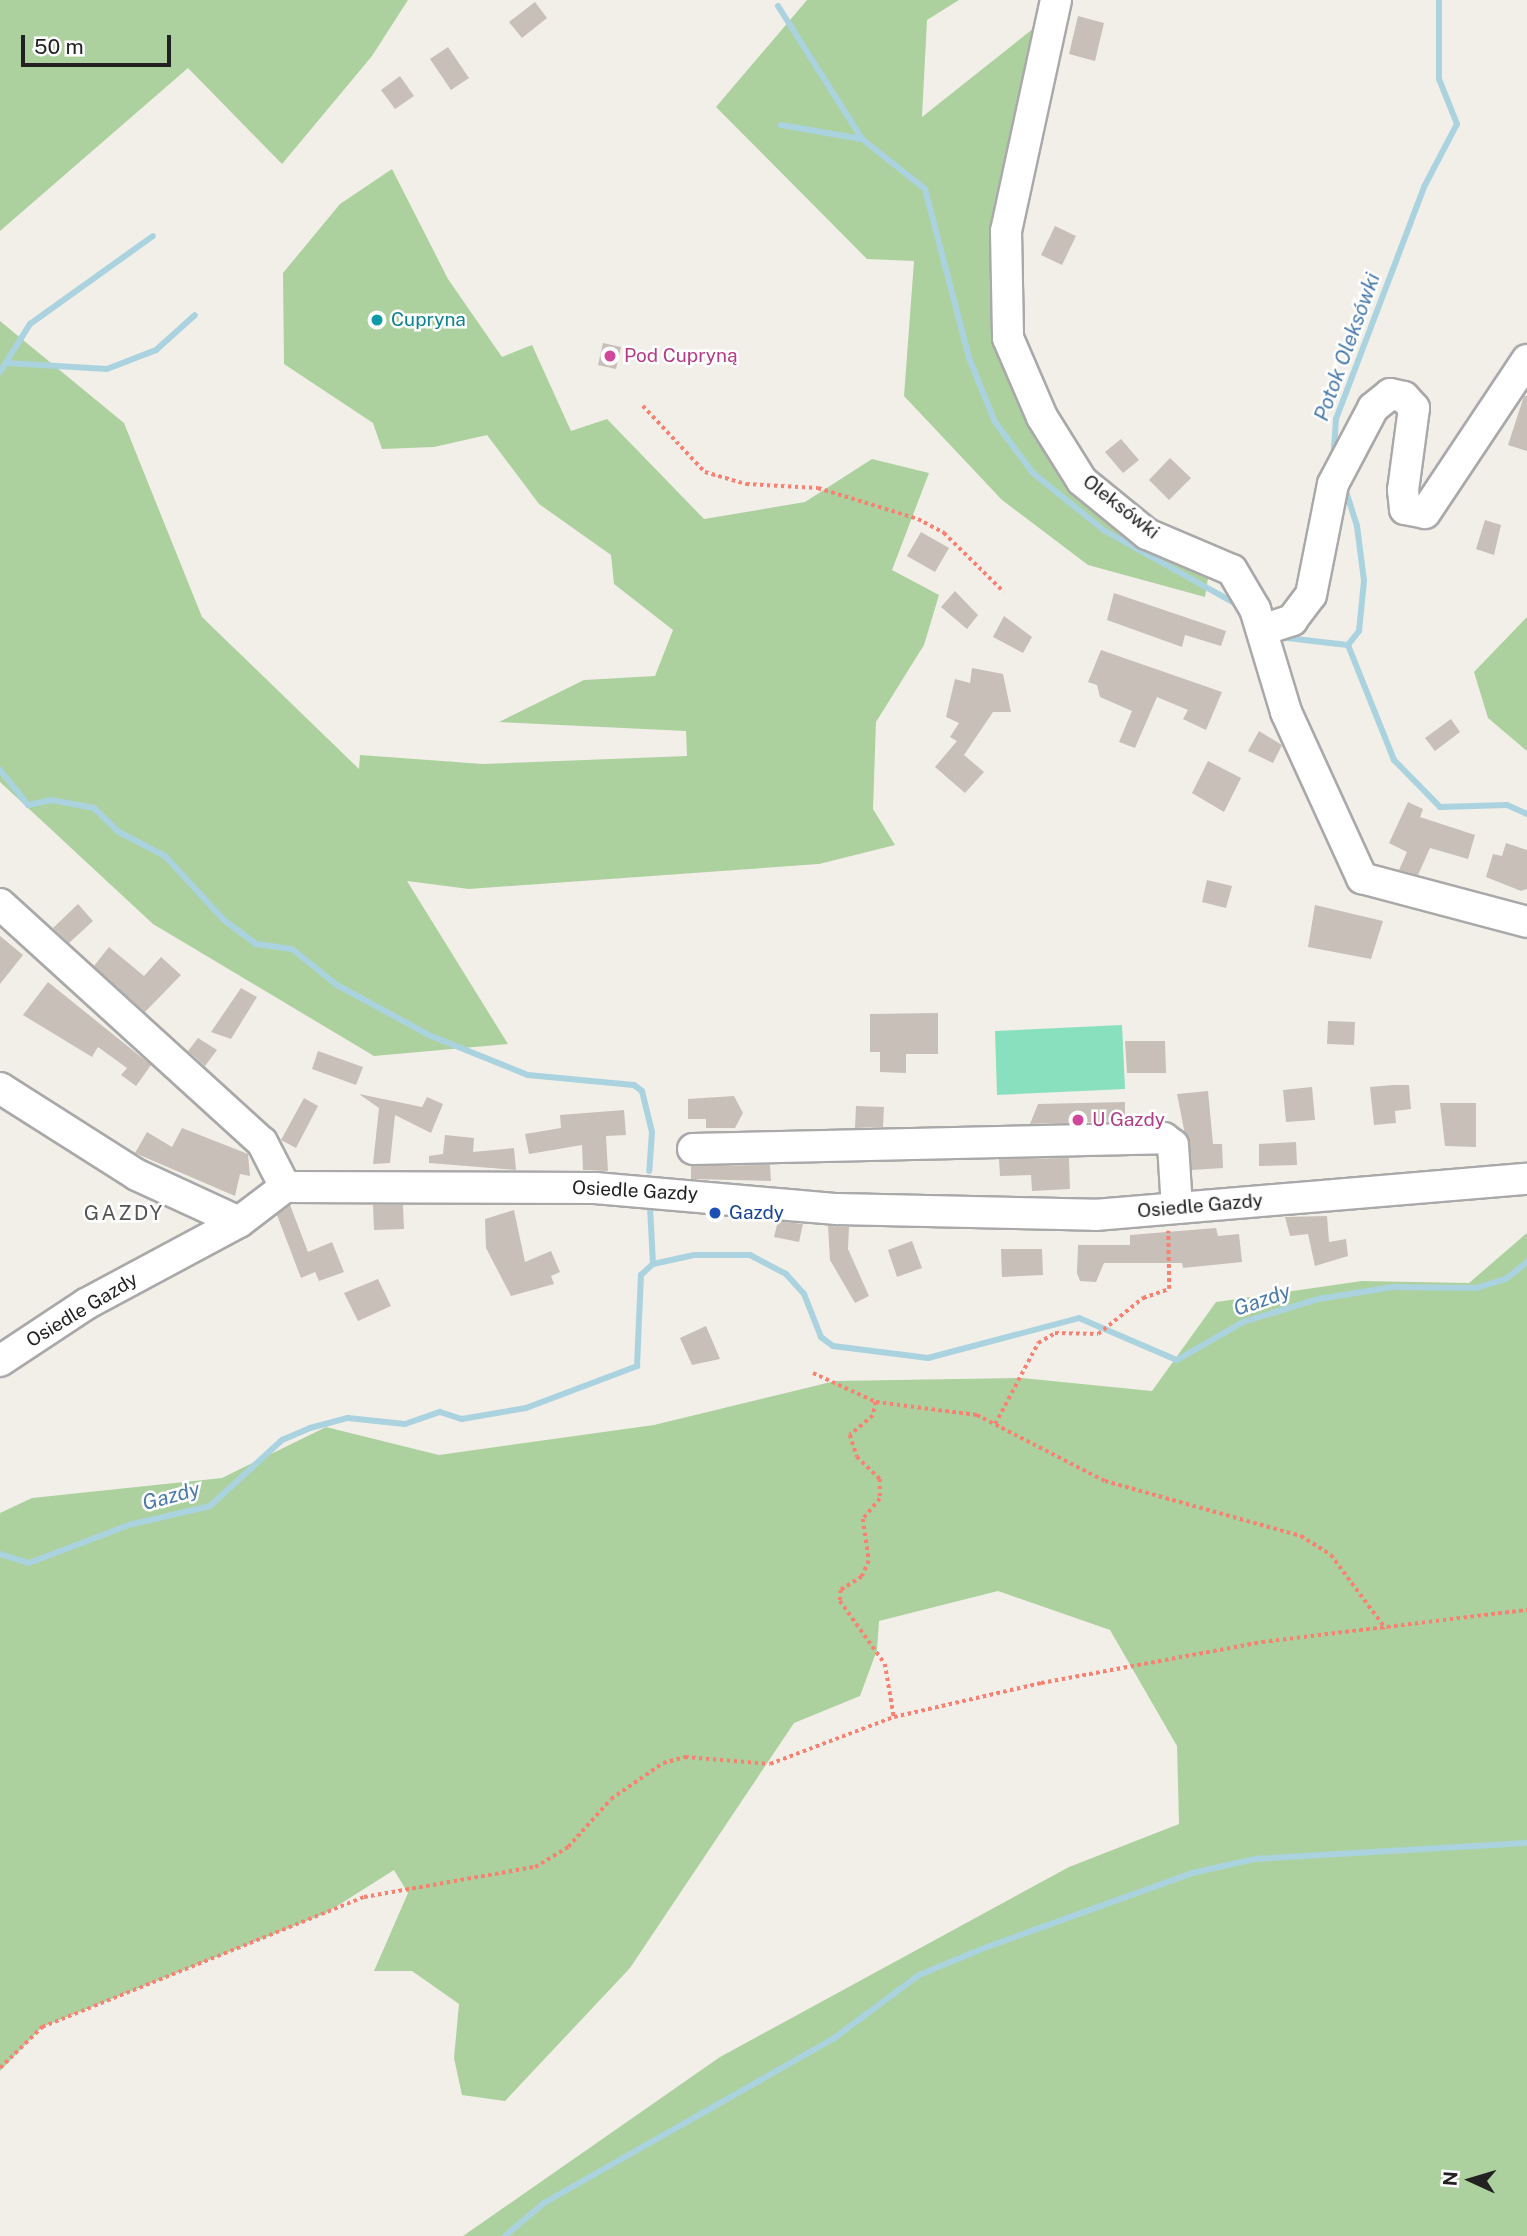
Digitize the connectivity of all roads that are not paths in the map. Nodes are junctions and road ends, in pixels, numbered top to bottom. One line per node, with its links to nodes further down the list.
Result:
1 (1056, 0): 3 (street, Oleksówki)
2 (1527, 360): 3 (street)
3 (1262, 630): 5 (street, Oleksówki)
4 (0, 904): 9 (street)
5 (1527, 922)
6 (0, 1088): 11 (street)
7 (693, 1149): 10 (street)
8 (1527, 1179): 10 (street, Osiedle Gazdy)
9 (285, 1186): 10 (street, Osiedle Gazdy); 11 (street, Osiedle Gazdy)
10 (1177, 1208)
11 (239, 1222): 12 (street, Osiedle Gazdy)
12 (0, 1361)

